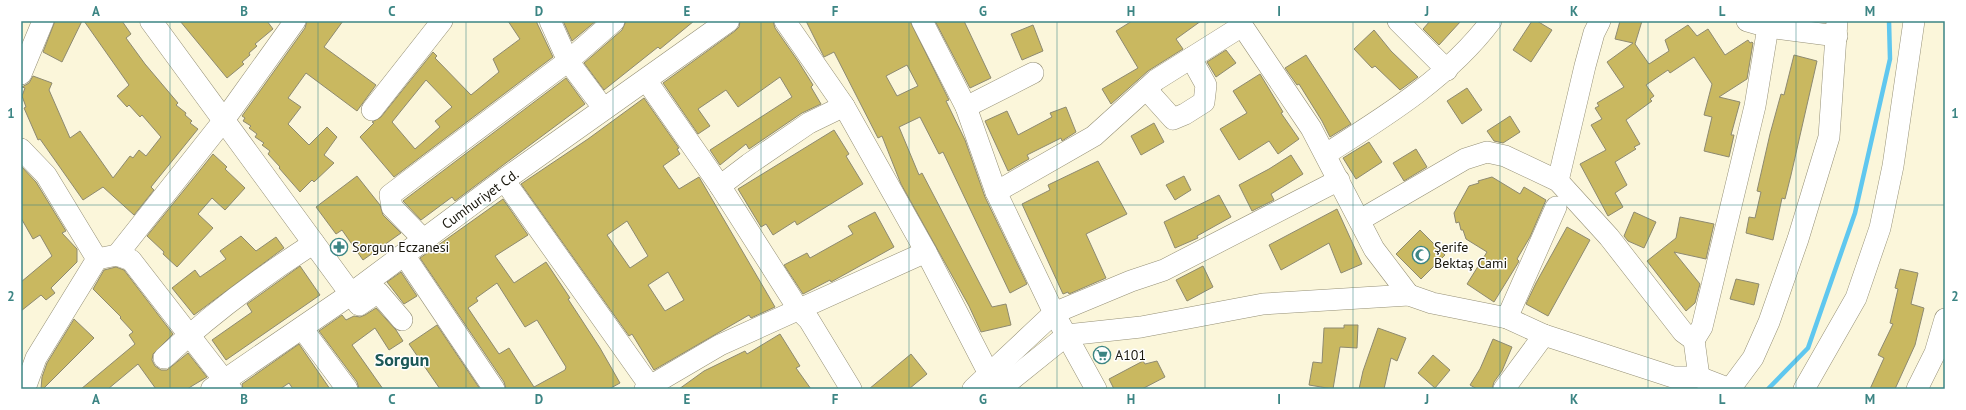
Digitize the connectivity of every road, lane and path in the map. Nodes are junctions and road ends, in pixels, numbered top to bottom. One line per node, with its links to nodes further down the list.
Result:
1 (43, 21): 22 (street)
2 (151, 21): 29 (main road)
3 (295, 21): 29 (street)
4 (442, 21): 28 (street)
5 (550, 21): 19 (street)
6 (614, 21): 19 (street)
7 (728, 21): 23 (main road, Cumhuriyet Cd.)
8 (785, 21): 25 (street)
9 (922, 21): 26 (street)
10 (1398, 21): 20 (street)
11 (1491, 21): 20 (street)
12 (1600, 21): 34 (street)
13 (1747, 21): 16 (street)
14 (1914, 21): 70 (street)
15 (1240, 23): 18 (street); 31 (street)
16 (1768, 27): 17 (street); 56 (street)
17 (1837, 29): 69 (street)
18 (1191, 58): 24 (street); 24 (street)
19 (568, 61): 27 (street); 39 (street)
20 (1447, 70): 31 (street)
21 (1033, 73): 26 (street)
22 (21, 74)
23 (646, 80): 27 (main road, Cumhuriyet Cd.); 35 (street)
24 (1146, 89): 36 (street)
25 (844, 106): 35 (street); 41 (street)
26 (966, 107): 36 (street)
27 (604, 109): 32 (main road, Cumhuriyet Cd.)
28 (372, 110)
29 (224, 120): 40 (main road); 42 (street)
30 (21, 149): 44 (street)
31 (1326, 154): 33 (street)
32 (504, 180): 39 (main road, Cumhuriyet Cd.); 62 (street)
33 (1339, 180): 38 (street); 48 (street)
34 (1558, 181): 38 (street); 56 (street)
35 (720, 186): 47 (street)
36 (996, 192): 48 (street)
37 (1556, 208): 49 (street)
38 (1360, 220): 46 (street)
39 (424, 240): 43 (main road, Cumhuriyet Cd.)
40 (314, 243): 45 (main road); 53 (street)
41 (926, 252): 47 (street); 59 (street)
42 (117, 255): 44 (street); 53 (street)
43 (404, 255): 45 (main road, Cumhuriyet Cd.); 64 (street)
44 (97, 259): 60 (street)
45 (351, 294): 51 (street); 52 (main road, Cumhuriyet Cd.)
46 (1409, 295): 49 (street); 55 (street)
47 (799, 310): 62 (street); 65 (street)
48 (1054, 313): 55 (street); 59 (street)
49 (1507, 318): 54 (street)
50 (1945, 319): 71 (street)
51 (402, 320)
52 (302, 328): 61 (main road, Cumhuriyet Cd.); 63 (street)
53 (189, 334): 57 (street); 61 (street)
54 (1544, 334): 58 (street); 68 (street)
55 (1067, 335): 59 (street); 67 (street)
56 (1694, 340): 58 (street)
57 (164, 358)
58 (1699, 377): 69 (street)
59 (995, 381): 66 (street)
60 (25, 384)
61 (222, 386)
62 (649, 388)
63 (347, 389)
64 (494, 389)
65 (851, 389)
66 (973, 389)
67 (1096, 389)
68 (1504, 389)
69 (1730, 389)
70 (1804, 389)
71 (1916, 389)

